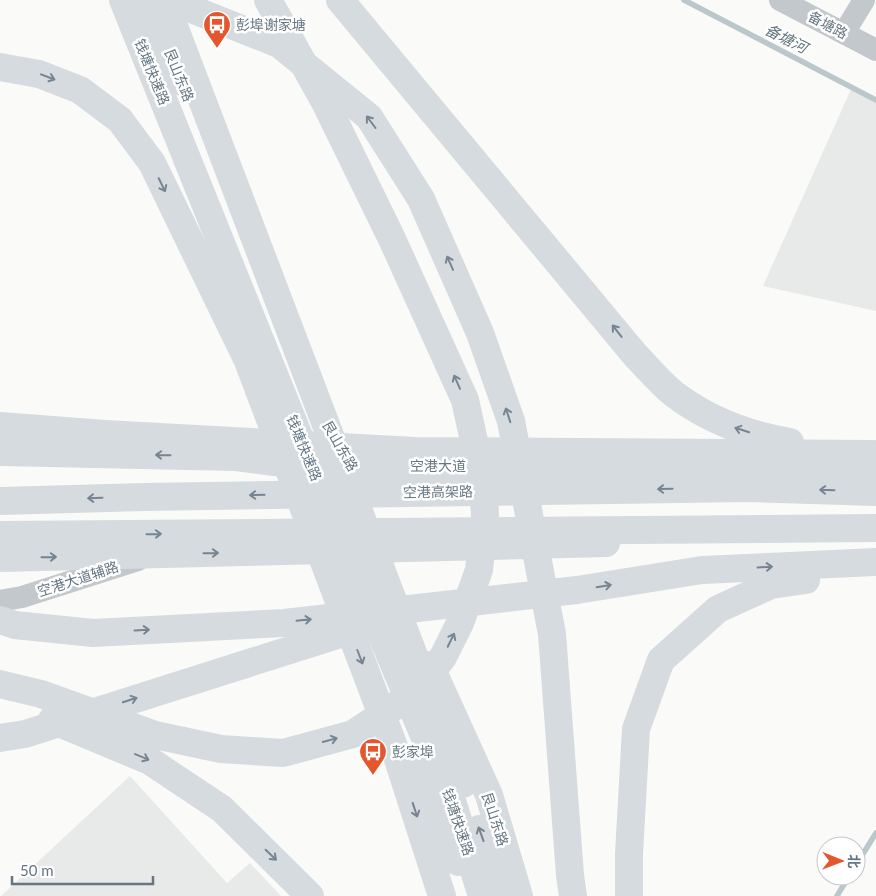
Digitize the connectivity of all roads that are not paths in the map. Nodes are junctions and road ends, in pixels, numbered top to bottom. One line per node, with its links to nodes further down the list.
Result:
1 (115, 0): 16 (main road)
2 (123, 0): 38 (main road, 钱塘快速路)
3 (139, 0): 41 (main road, one-way to 3)
4 (148, 0): 17 (main road, 艮山东路)
5 (164, 0): 39 (main road, 钱塘快速路, one-way to 5)
6 (268, 0): 32 (main road, one-way to 6)
7 (340, 0): 15 (main road, one-way to 7)
8 (780, 0): 10 (street, 备塘路)
9 (864, 0): 10 (street)
10 (844, 33): 11 (street, 备塘路)
11 (876, 50)
12 (0, 67): 36 (main road, one-way to 36)
13 (0, 426): 15 (main road)
14 (0, 452): 16 (main road, 空港大道, one-way to 14)
15 (876, 459): 17 (main road, 空港大道)
16 (305, 466): 17 (main road, 空港大道); 24 (main road)
17 (355, 466): 23 (main road, 艮山东路)
18 (876, 492): 19 (main road, 空港高架路, one-way to 19)
19 (0, 501)
20 (876, 528): 21 (main road, one-way to 20)
21 (0, 535)
22 (876, 541): 23 (main road)
23 (379, 548): 24 (main road); 40 (main road, 艮山东路)
24 (336, 550): 25 (main road, one-way to 24); 37 (main road)
25 (156, 554): 26 (main road, one-way to 25); 30 (street, 空港大道辅路)
26 (0, 558)
27 (876, 562): 29 (main road, one-way to 27)
28 (876, 568): 42 (main road)
29 (577, 590): 31 (main road, one-way to 29); 34 (main road, one-way to 29)
30 (0, 601)
31 (0, 620)
32 (0, 684)
33 (0, 698): 35 (main road, one-way to 35)
34 (0, 738)
35 (310, 896)
36 (442, 896)
37 (470, 896)
38 (482, 896)
39 (504, 896)
40 (519, 896)
41 (573, 896)
42 (629, 896)

